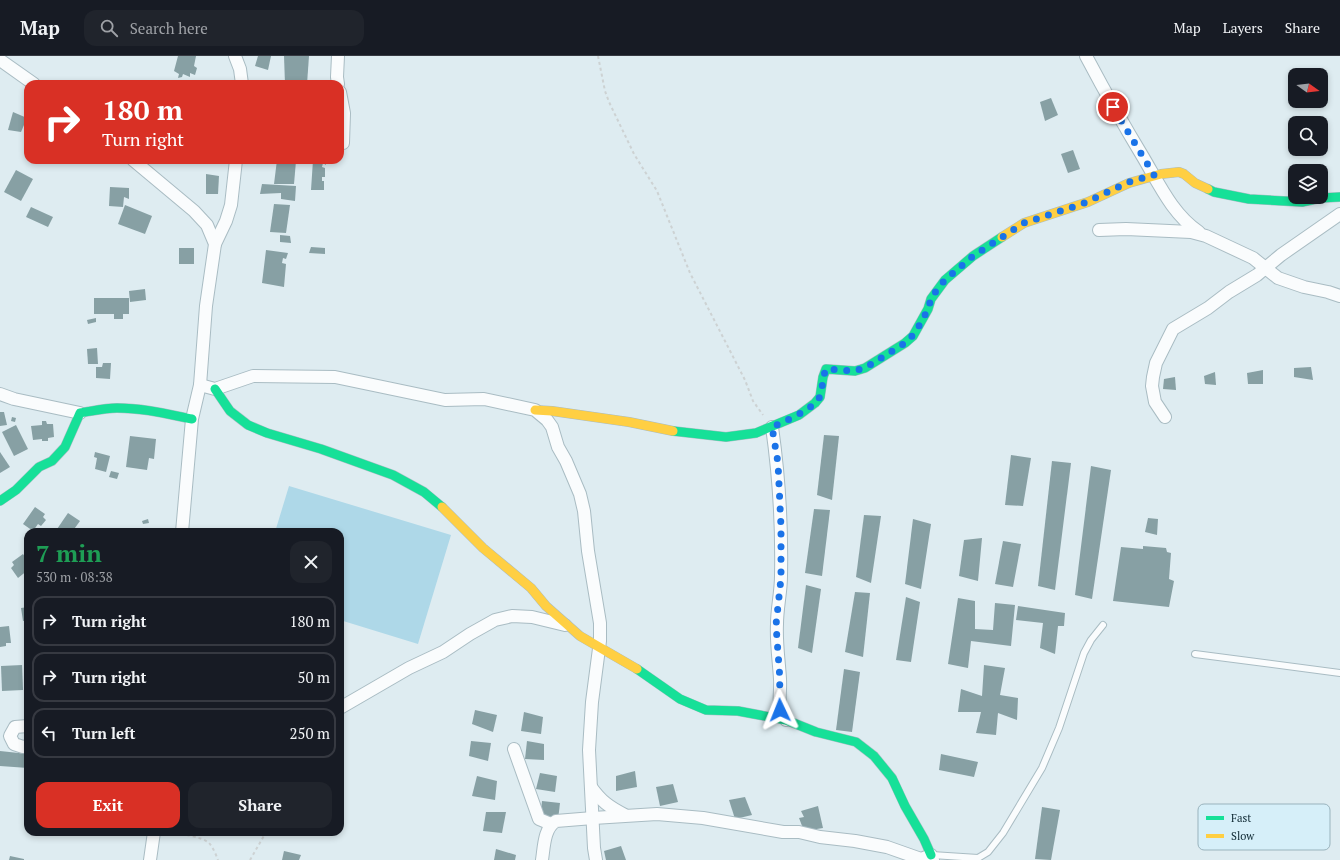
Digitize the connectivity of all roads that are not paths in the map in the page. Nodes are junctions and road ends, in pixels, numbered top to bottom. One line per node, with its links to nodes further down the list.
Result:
1 (235, 56): 6 (street)
2 (338, 56): 7 (street)
3 (1086, 56): 10 (street)
4 (0, 60): 5 (street)
5 (28, 80)
6 (241, 80)
7 (337, 80)
8 (138, 164): 15 (street)
9 (236, 164): 15 (street)
10 (1154, 175): 11 (street); 14 (street); 25 (street)
11 (1340, 197)
12 (1340, 214): 16 (street)
13 (1099, 230): 14 (street)
14 (1203, 235): 16 (street)
15 (215, 244): 18 (street)
16 (1266, 268): 17 (street); 23 (street)
17 (1340, 296)
18 (200, 385): 19 (street); 24 (street)
19 (215, 389): 21 (street); 28 (street)
20 (0, 394): 22 (street)
21 (535, 410): 25 (street); 30 (street)
22 (80, 413): 24 (street); 26 (street)
23 (1166, 416)
24 (192, 419): 27 (street)
25 (772, 427): 34 (street)
26 (0, 501)
27 (182, 528)
28 (566, 625): 30 (street); 33 (street)
29 (1103, 625): 43 (lane)
30 (599, 646): 34 (street); 38 (street)
31 (1195, 654): 32 (lane)
32 (1340, 673)
33 (344, 706)
34 (786, 720): 43 (street)
35 (24, 726): 36 (street)
36 (24, 747)
37 (514, 749): 41 (street)
38 (591, 787): 39 (street); 40 (street)
39 (626, 815): 40 (street); 43 (street)
40 (593, 818): 41 (street); 46 (street)
41 (551, 824): 45 (street)
42 (153, 836): 44 (street)
43 (926, 859)
44 (150, 860)
45 (542, 860)
46 (596, 860)

